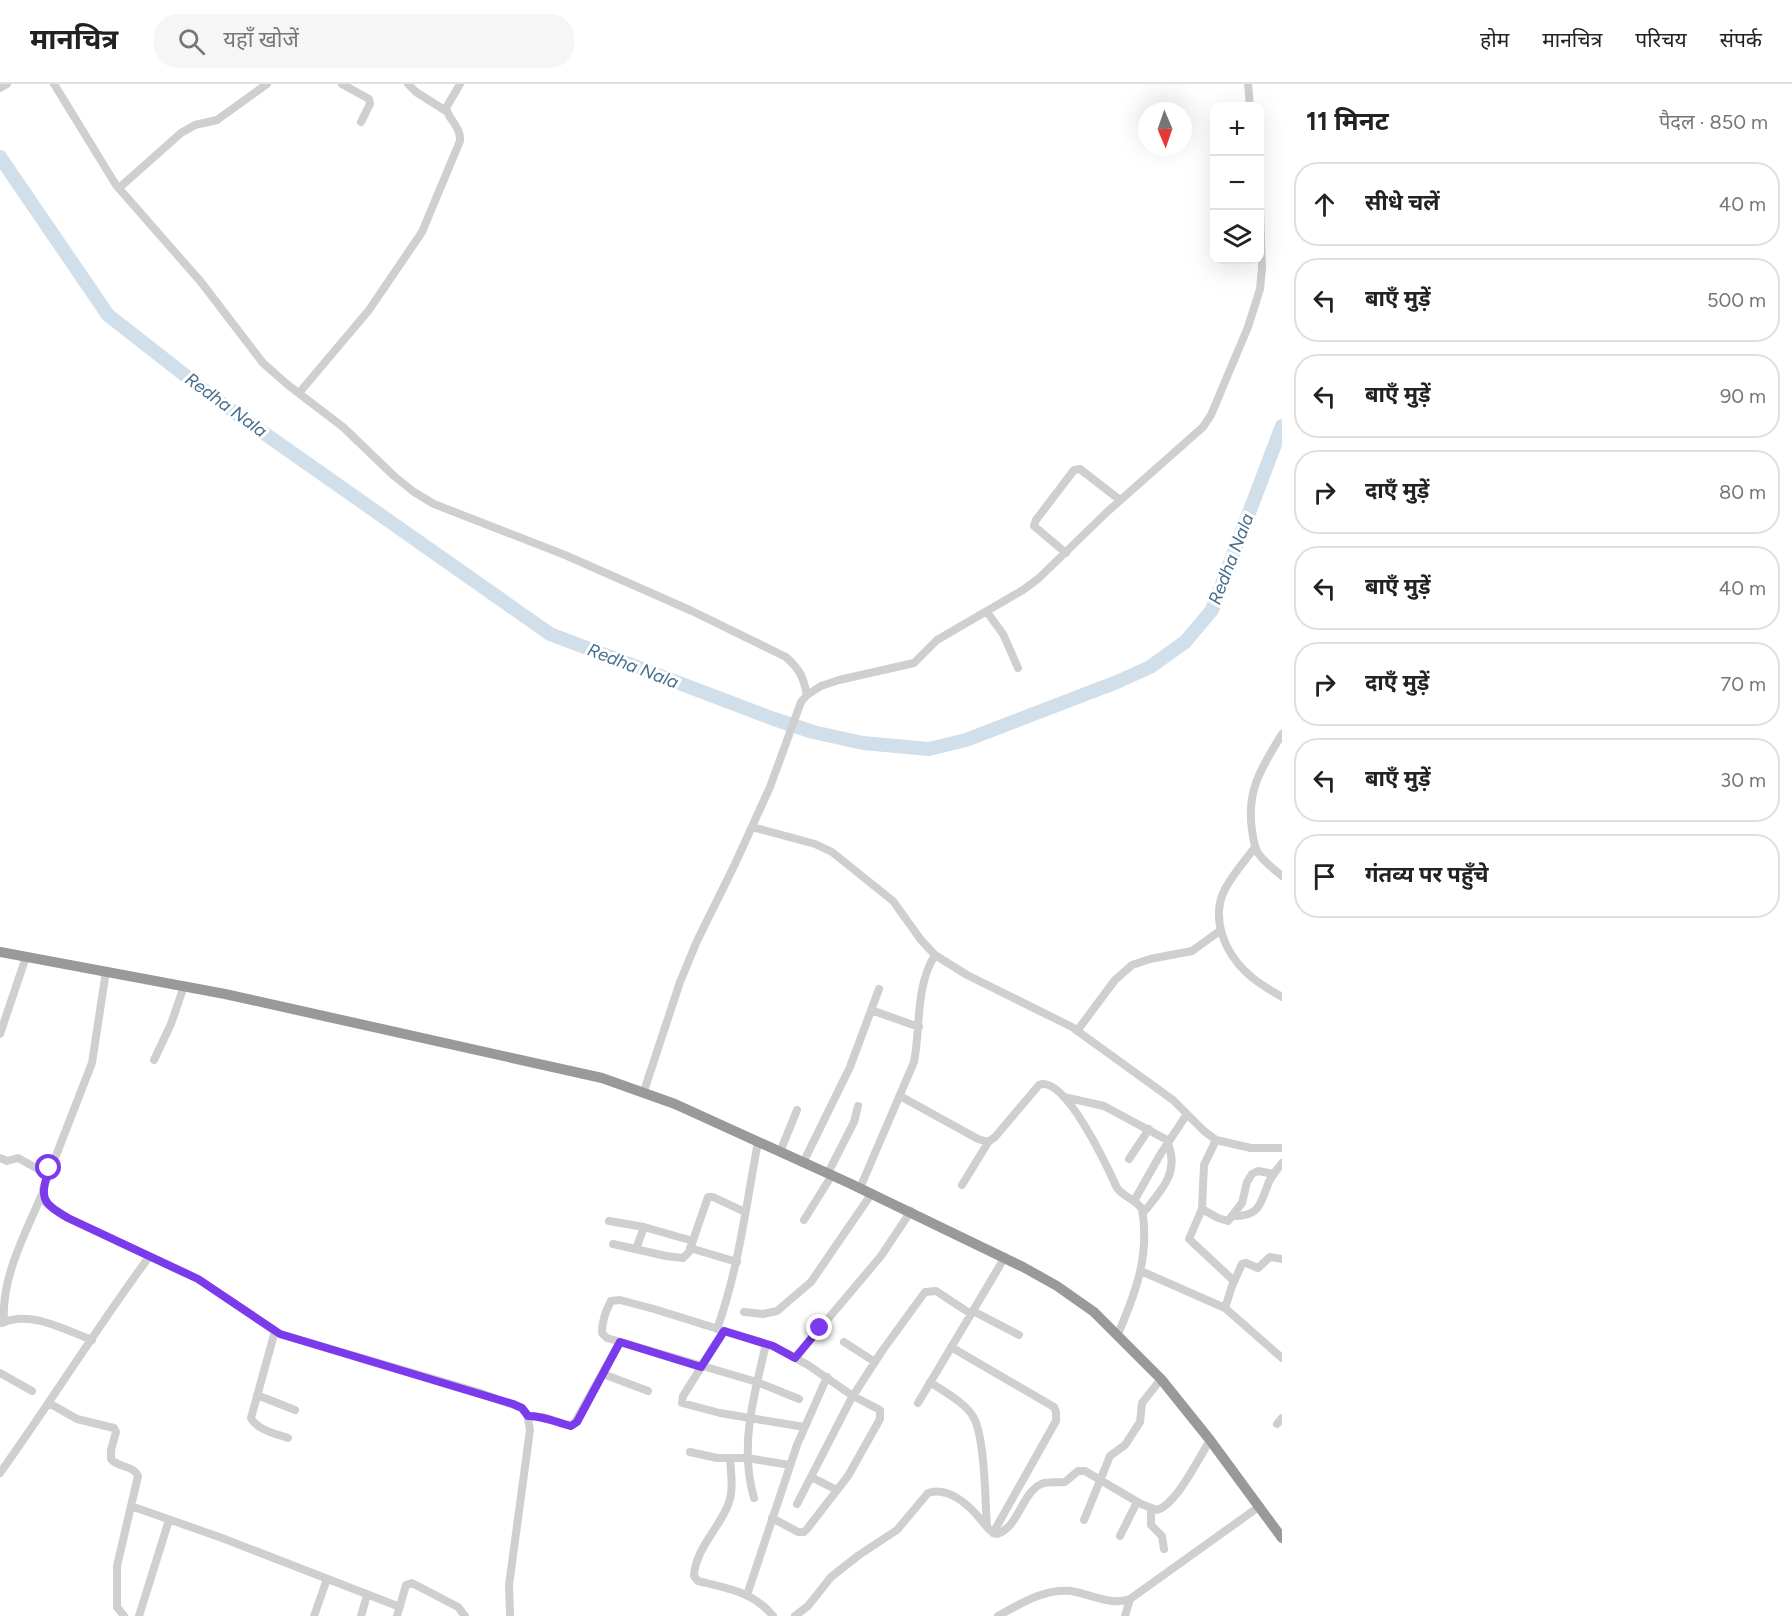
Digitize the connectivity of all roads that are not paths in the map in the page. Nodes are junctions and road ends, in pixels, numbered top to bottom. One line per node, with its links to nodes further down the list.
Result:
1 (7, 84): 8 (street)
2 (54, 84): 12 (street)
3 (267, 84): 12 (street)
4 (342, 84): 11 (street)
5 (408, 84): 10 (street)
6 (460, 84): 10 (street)
7 (1248, 84): 9 (street)
8 (0, 88)
9 (1250, 102)
10 (446, 111): 14 (street)
11 (361, 122)
12 (118, 188): 14 (street)
13 (1260, 210): 15 (street)
14 (298, 393): 19 (street)
15 (1120, 500): 16 (street); 16 (street)
16 (1066, 553): 17 (street)
17 (987, 612): 18 (street); 19 (street)
18 (1017, 668)
19 (807, 695): 21 (street)
20 (1282, 734): 22 (street)
21 (752, 827): 26 (street); 37 (street)
22 (1255, 846): 23 (street); 24 (street)
23 (1282, 876)
24 (1221, 930): 31 (street); 34 (street)
25 (0, 952): 27 (highway)
26 (935, 955): 33 (street); 34 (street)
27 (26, 957): 28 (highway); 35 (street)
28 (106, 971): 29 (highway); 54 (street)
29 (184, 986): 36 (street); 37 (highway)
30 (879, 989): 32 (street)
31 (1282, 997)
32 (871, 1010): 33 (street); 52 (street)
33 (919, 1027): 38 (street)
34 (1077, 1031): 42 (street)
35 (0, 1034)
36 (154, 1060)
37 (644, 1091): 46 (highway)
38 (900, 1096): 45 (street); 58 (street)
39 (1064, 1097): 43 (street); 45 (street); 61 (street)
40 (858, 1106): 55 (street)
41 (797, 1110): 49 (street)
42 (1187, 1114): 44 (street); 47 (street)
43 (1149, 1130): 47 (street); 51 (street)
44 (1216, 1140): 48 (street); 62 (street)
45 (989, 1141): 57 (street)
46 (758, 1142): 49 (highway); 64 (street)
47 (1169, 1142): 61 (street); 65 (street)
48 (1282, 1148)
49 (780, 1152): 52 (highway)
50 (0, 1158): 54 (street)
51 (1129, 1160)
52 (803, 1162): 55 (highway)
53 (1282, 1163): 56 (street)
54 (47, 1174): 60 (street)
55 (830, 1174): 58 (highway); 67 (street)
56 (1274, 1174): 66 (street); 66 (street)
57 (962, 1185)
58 (860, 1188): 59 (highway)
59 (872, 1193): 63 (highway); 80 (street)
60 (42, 1194): 73 (street); 82 (street)
61 (1134, 1201): 65 (street)
62 (1202, 1209): 66 (street); 78 (street)
63 (911, 1211): 74 (highway); 92 (street)
64 (745, 1212): 71 (street); 76 (street)
65 (1143, 1213): 77 (street)
66 (1232, 1216)
67 (804, 1220)
68 (609, 1221): 69 (street)
69 (644, 1227): 71 (street); 72 (street)
70 (613, 1244): 72 (street)
71 (692, 1245): 72 (street); 76 (street)
72 (636, 1249)
73 (149, 1257): 84 (street); 87 (street)
74 (1005, 1257): 81 (street); 85 (highway)
75 (1282, 1259): 78 (street)
76 (737, 1262): 83 (street)
77 (1141, 1271): 79 (street); 85 (street)
78 (1234, 1281): 79 (street)
79 (1225, 1308): 93 (street)
80 (744, 1312)
81 (972, 1312): 86 (street); 91 (street); 94 (street)
82 (2, 1323): 87 (street)
83 (720, 1330): 88 (street); 90 (street); 95 (street)
84 (275, 1331): 104 (street); 110 (street)
85 (1118, 1334): 99 (highway)
86 (1019, 1335)
87 (92, 1340): 107 (street)
88 (620, 1342): 95 (street); 97 (street)
89 (844, 1342): 94 (street)
90 (766, 1344): 92 (street); 100 (street)
91 (951, 1347): 101 (street); 132 (street)
92 (795, 1358): 98 (street)
93 (1282, 1358)
94 (874, 1362): 105 (street)
95 (701, 1367): 100 (street); 111 (street)
96 (0, 1373): 102 (street)
97 (603, 1374): 103 (street); 110 (street)
98 (827, 1377): 105 (street); 112 (street)
99 (1161, 1378): 114 (highway); 121 (street)
100 (758, 1382): 106 (street); 111 (street)
101 (930, 1382): 108 (street); 132 (street)
102 (32, 1391)
103 (648, 1391)
104 (257, 1395): 109 (street); 113 (street)
105 (853, 1395): 120 (street); 122 (street)
106 (799, 1399)
107 (49, 1403): 119 (street); 126 (street)
108 (918, 1403)
109 (295, 1410)
110 (528, 1416): 148 (street)
111 (750, 1418): 112 (street); 117 (street)
112 (804, 1427): 118 (street)
113 (288, 1438)
114 (1210, 1440): 127 (highway); 128 (street)
115 (690, 1452): 116 (street)
116 (730, 1458): 117 (street); 138 (street)
117 (747, 1458): 118 (street); 123 (street)
118 (790, 1465): 129 (street)
119 (0, 1473)
120 (811, 1477): 122 (street); 125 (street)
121 (1099, 1480): 124 (street); 131 (street); 132 (street)
122 (837, 1490): 129 (street)
123 (754, 1498)
124 (1137, 1502): 128 (street); 133 (street)
125 (797, 1504)
126 (131, 1506): 130 (street); 142 (street)
127 (1260, 1506): 134 (highway); 139 (street)
128 (1152, 1509): 135 (street)
129 (772, 1518): 138 (street)
130 (169, 1520): 136 (street); 143 (street)
131 (1084, 1520)
132 (990, 1530): 150 (street)
133 (1120, 1536)
134 (1282, 1538)
135 (1164, 1549)
136 (327, 1579): 137 (street); 144 (street)
137 (367, 1595): 140 (street); 145 (street)
138 (747, 1595): 149 (street)
139 (1130, 1599): 141 (street); 152 (street)
140 (400, 1607): 146 (street); 147 (street)
141 (1008, 1613): 151 (street)
142 (124, 1616)
143 (139, 1616)
144 (314, 1616)
145 (360, 1616)
146 (397, 1616)
147 (465, 1616)
148 (510, 1616)
149 (773, 1616)
150 (795, 1616)
151 (998, 1616)
152 (1125, 1616)

